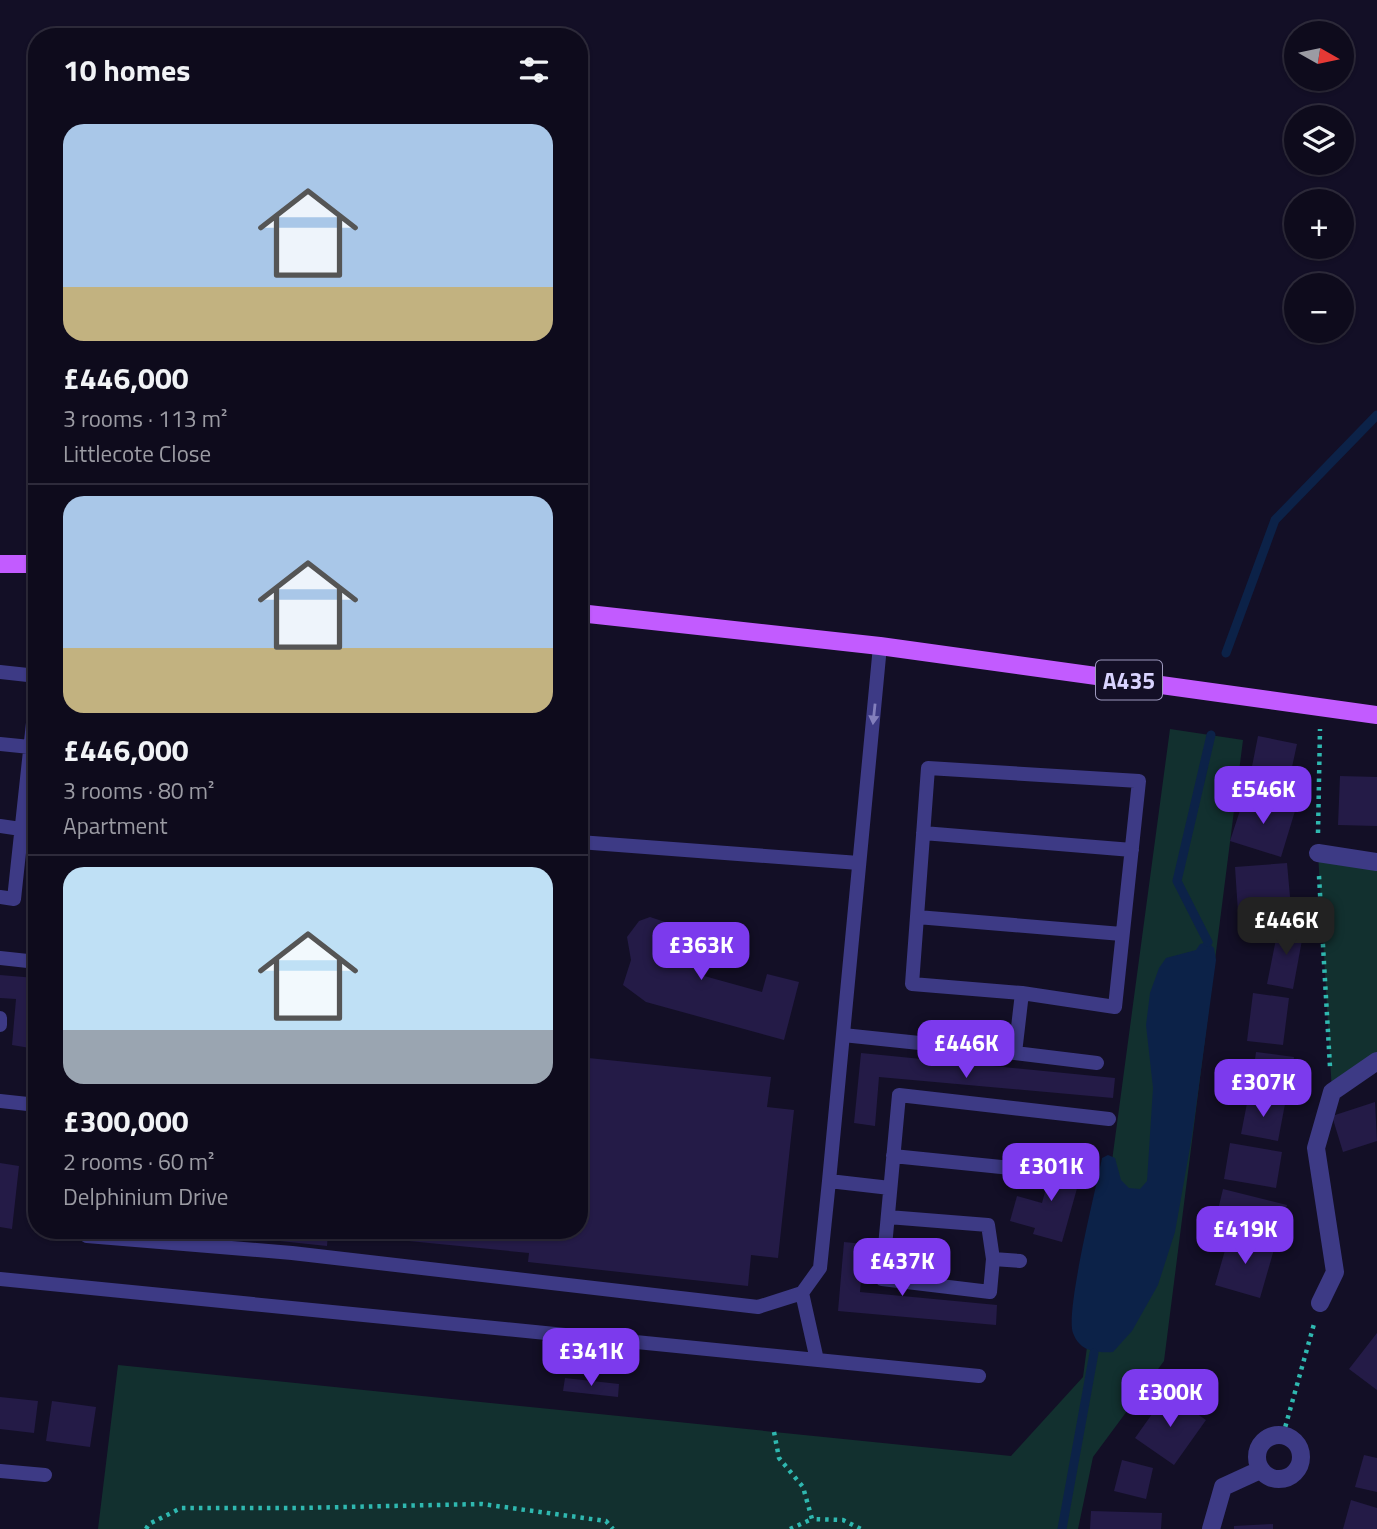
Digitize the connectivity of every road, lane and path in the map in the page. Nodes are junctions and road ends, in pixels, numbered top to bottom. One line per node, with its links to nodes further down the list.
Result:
1 (0, 564): 2 (main road)
2 (28, 564)
3 (588, 613): 4 (main road, A435)
4 (880, 646): 7 (main road, A435); 19 (lane, one-way to 19)
5 (0, 672): 6 (lane)
6 (28, 675)
7 (1320, 707): 8 (main road, A435); 17 (path)
8 (1377, 715)
9 (0, 744): 10 (lane)
10 (28, 747)
11 (28, 765): 13 (lane)
12 (0, 826): 13 (lane)
13 (21, 829): 20 (lane)
14 (923, 833): 16 (lane); 16 (lane); 21 (lane)
15 (588, 843): 19 (lane)
16 (1132, 850): 22 (lane)
17 (1318, 853): 18 (street); 32 (path)
18 (1377, 862)
19 (859, 863): 28 (lane)
20 (0, 897)
21 (917, 917): 22 (lane); 25 (lane)
22 (1122, 934): 25 (lane)
23 (0, 958): 24 (lane)
24 (28, 961)
25 (1022, 993): 29 (lane)
26 (0, 1018): 27 (lane)
27 (0, 1025)
28 (843, 1035): 29 (lane); 38 (lane)
29 (1015, 1053): 31 (lane)
30 (1377, 1061): 32 (street)
31 (1097, 1063)
32 (1332, 1092): 46 (street)
33 (0, 1101): 34 (lane)
34 (28, 1104)
35 (1109, 1119): 36 (lane)
36 (893, 1156): 37 (lane); 39 (lane)
37 (1011, 1168)
38 (829, 1181): 39 (lane); 45 (lane)
39 (890, 1188): 40 (lane)
40 (887, 1217): 42 (lane); 42 (lane)
41 (122, 1239): 45 (lane)
42 (993, 1259): 43 (lane)
43 (1020, 1261)
44 (0, 1279): 47 (lane)
45 (802, 1293): 47 (lane)
46 (1320, 1303): 50 (path)
47 (817, 1360): 48 (lane)
48 (979, 1376)
49 (774, 1432): 54 (path)
50 (1283, 1435): 51 (street); 51 (street)
51 (1260, 1470): 59 (street)
52 (0, 1471): 53 (lane)
53 (45, 1475)
54 (812, 1519): 57 (path); 58 (path)
55 (146, 1529): 56 (path)
56 (613, 1529)
57 (790, 1529)
58 (861, 1529)
59 (1212, 1529)

